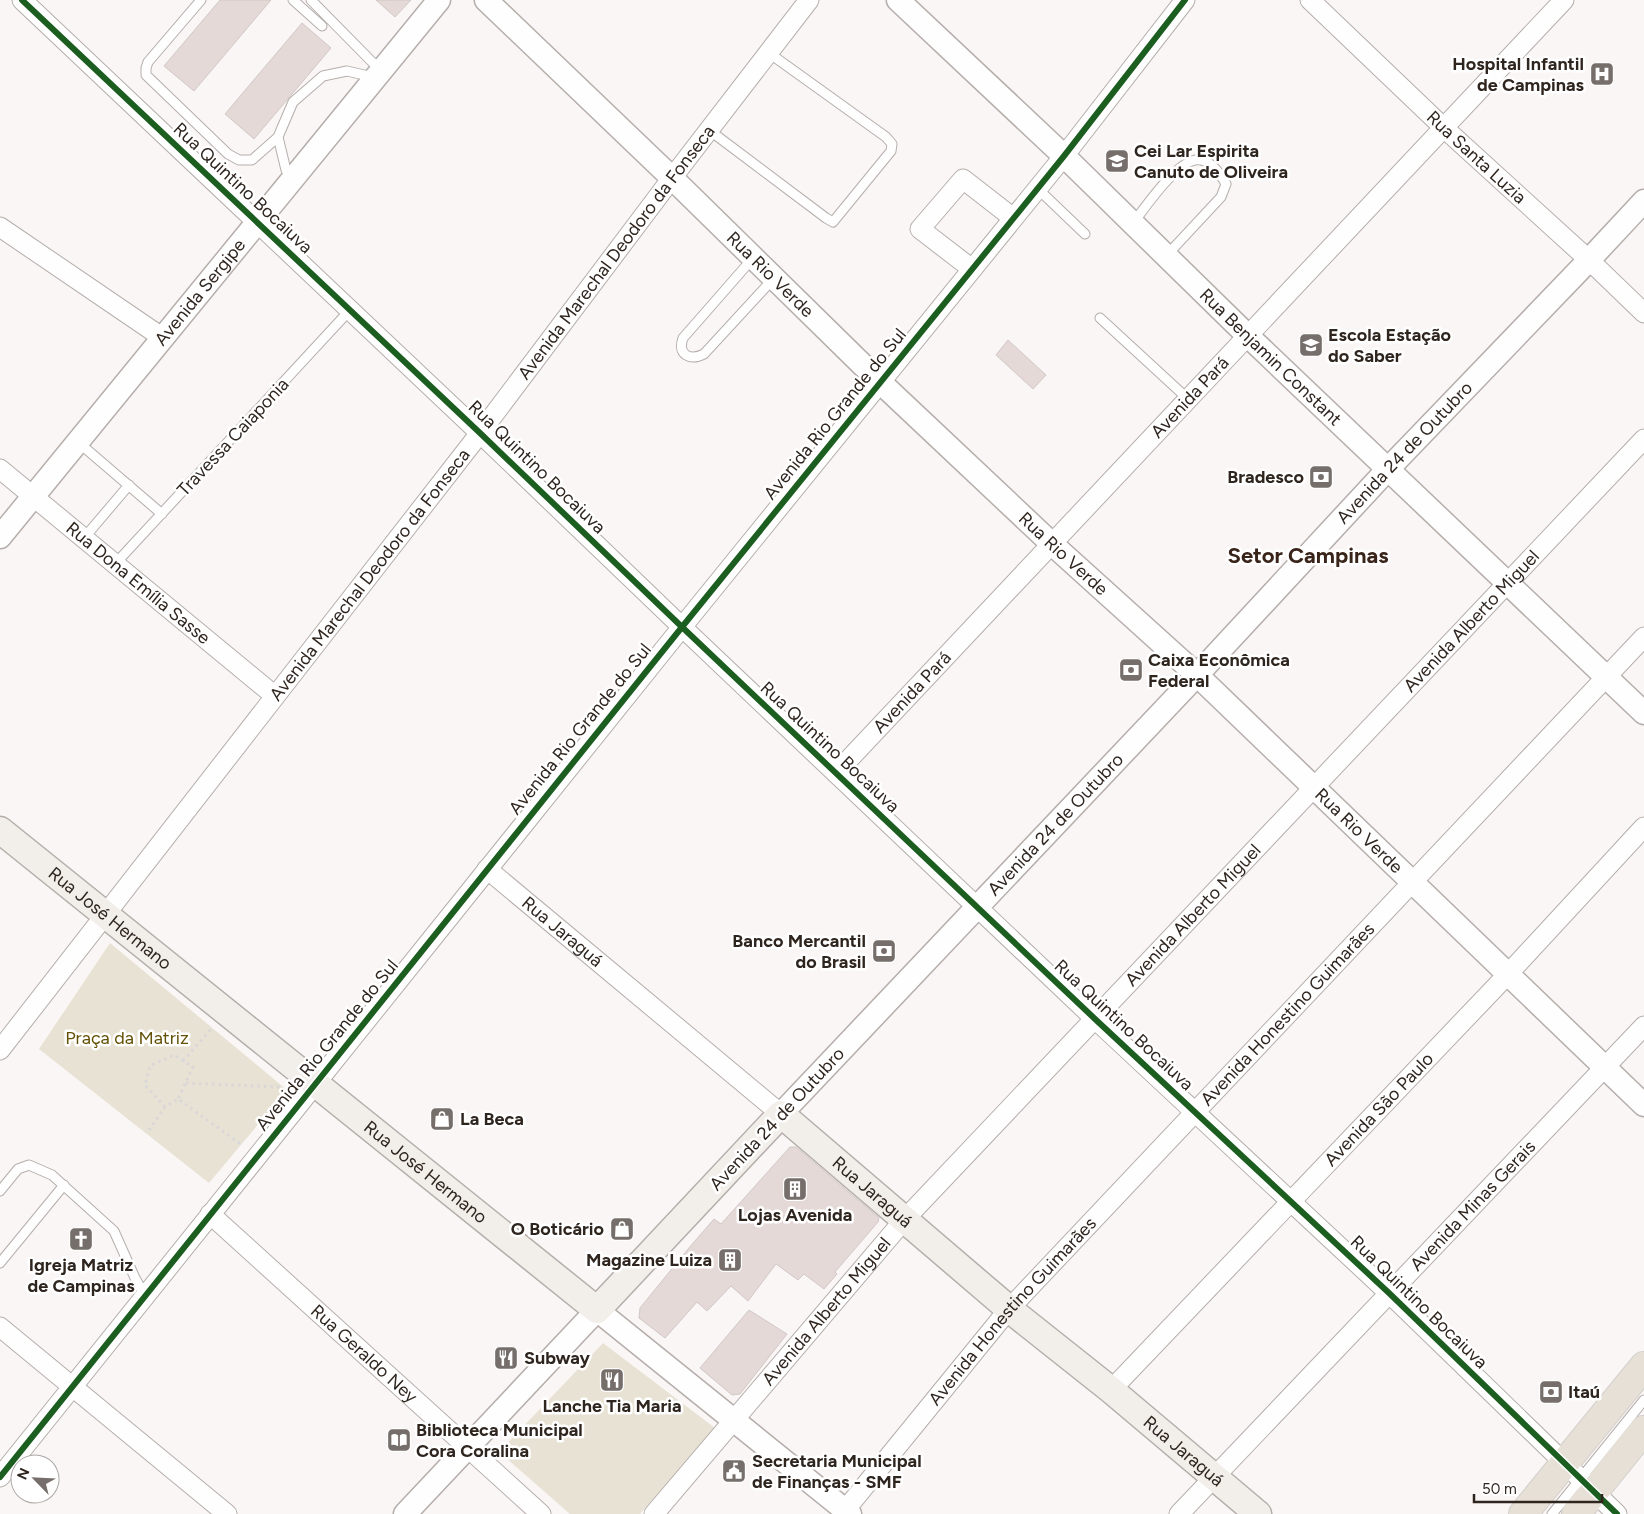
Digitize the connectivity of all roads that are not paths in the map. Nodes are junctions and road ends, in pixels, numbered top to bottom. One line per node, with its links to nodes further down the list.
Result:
1 (22, 0): 24 (street, Rua Quintino Bocaiuva)
2 (201, 0): 17 (lane)
3 (293, 0): 12 (lane)
4 (311, 0): 14 (lane)
5 (439, 0): 14 (street, Avenida Sergipe)
6 (486, 0): 19 (street, Rua Rio Verde)
7 (809, 0): 13 (street, Avenida Marechal Deodoro da Fonseca)
8 (898, 0): 18 (street, Rua Benjamin Constant)
9 (1185, 0): 18 (street, Avenida Rio Grande do Sul)
10 (1310, 0): 15 (street, Rua Santa Luzia)
11 (1564, 0): 15 (street, Avenida Pará)
12 (322, 26)
13 (769, 52): 16 (street, Avenida Marechal Deodoro da Fonseca); 16 (lane)
14 (379, 75): 17 (lane); 20 (street, Avenida Sergipe)
15 (1444, 128): 30 (street, Rua Santa Luzia); 36 (street, Avenida Pará)
16 (709, 130): 19 (street, Avenida Marechal Deodoro da Fonseca)
17 (278, 137): 20 (lane)
18 (1064, 156): 21 (street, Avenida Rio Grande do Sul); 25 (street, Rua Benjamin Constant)
19 (672, 178): 29 (street, Rua Rio Verde); 40 (street, Avenida Marechal Deodoro da Fonseca)
20 (292, 180): 24 (street, Avenida Sergipe)
21 (1038, 189): 23 (street, Avenida Rio Grande do Sul); 27 (lane)
22 (1644, 201): 30 (street, Avenida 24 de Outubro)
23 (1013, 218): 31 (street, Avenida Rio Grande do Sul); 31 (street)
24 (258, 222): 33 (street, Rua Quintino Bocaiuva); 37 (street, Avenida Sergipe)
25 (1133, 223): 28 (street, Rua Benjamin Constant); 28 (lane)
26 (0, 227): 37 (street)
27 (1085, 234)
28 (1167, 256): 36 (street, Rua Benjamin Constant)
29 (753, 257): 32 (street, Rua Rio Verde); 32 (lane)
30 (1589, 260): 34 (street, Rua Santa Luzia); 44 (street, Avenida 24 de Outubro)
31 (972, 269): 38 (street, Avenida Rio Grande do Sul)
32 (774, 278): 38 (street, Rua Rio Verde)
33 (350, 310): 40 (street, Rua Quintino Bocaiuva); 47 (lane, Travessa Caiaponia)
34 (1644, 313)
35 (1100, 318): 39 (lane)
36 (1248, 336): 39 (street, Avenida Pará); 44 (street, Rua Benjamin Constant)
37 (162, 338): 42 (street, Avenida Sergipe)
38 (880, 382): 50 (street, Rua Rio Verde); 53 (street, Avenida Rio Grande do Sul)
39 (1188, 400): 50 (street, Avenida Pará)
40 (480, 432): 53 (street, Rua Quintino Bocaiuva); 57 (street, Avenida Marechal Deodoro da Fonseca)
41 (1644, 439): 52 (street, Avenida Alberto Miguel)
42 (78, 442): 45 (lane); 46 (street, Avenida Sergipe)
43 (0, 469): 46 (street, Rua Dona Emília Sasse)
44 (1388, 469): 52 (street, Rua Benjamin Constant); 55 (street, Avenida 24 de Outubro)
45 (130, 485): 47 (lane); 49 (lane)
46 (33, 496): 48 (street, Avenida Sergipe); 49 (street, Rua Dona Emília Sasse)
47 (162, 514): 51 (lane, Travessa Caiaponia)
48 (0, 537)
49 (84, 538): 51 (street, Rua Dona Emília Sasse)
50 (1052, 544): 55 (street, Rua Rio Verde); 59 (street, Avenida Pará)
51 (115, 564): 57 (street, Rua Dona Emília Sasse)
52 (1507, 583): 56 (street, Rua Benjamin Constant); 60 (street, Avenida Alberto Miguel)
53 (682, 627): 59 (street, Rua Quintino Bocaiuva); 63 (street, Avenida Rio Grande do Sul)
54 (1644, 637): 56 (street, Avenida Honestino Guimarães)
55 (1197, 675): 60 (street, Rua Rio Verde); 65 (street, Avenida 24 de Outubro)
56 (1606, 678): 58 (street, Rua Benjamin Constant); 64 (street, Avenida Honestino Guimarães)
57 (274, 696): 66 (street, Avenida Marechal Deodoro da Fonseca)
58 (1644, 713)
59 (836, 773): 65 (street, Rua Quintino Bocaiuva)
60 (1314, 788): 64 (street, Rua Rio Verde); 68 (street, Avenida Alberto Miguel)
61 (1644, 827): 67 (street, Avenida São Paulo)
62 (0, 830): 66 (main road, Rua José Hermano)
63 (487, 869): 72 (street, Avenida Rio Grande do Sul); 75 (street, Rua Jaraguá)
64 (1412, 883): 67 (street, Rua Rio Verde); 74 (street, Avenida Honestino Guimarães)
65 (978, 907): 68 (street, Rua Quintino Bocaiuva); 75 (street, Avenida 24 de Outubro)
66 (105, 914): 70 (street, Avenida Marechal Deodoro da Fonseca); 72 (main road, Rua José Hermano)
67 (1508, 974): 71 (street, Rua Rio Verde); 78 (street, Avenida São Paulo)
68 (1095, 1019): 74 (street, Rua Quintino Bocaiuva); 80 (street, Avenida Alberto Miguel)
69 (1644, 1026): 71 (street, Avenida Minas Gerais)
70 (0, 1050)
71 (1605, 1067): 73 (street, Rua Rio Verde); 82 (street, Avenida Minas Gerais)
72 (316, 1084): 79 (street, Avenida Rio Grande do Sul); 85 (main road, Rua José Hermano)
73 (1644, 1105)
74 (1195, 1112): 78 (street, Rua Quintino Bocaiuva); 84 (street, Avenida Honestino Guimarães)
75 (780, 1114): 80 (main road, Rua Jaraguá); 85 (main road, Avenida 24 de Outubro)
76 (64, 1185): 77 (lane); 81 (lane); 83 (lane)
77 (0, 1191)
78 (1291, 1202): 82 (street, Rua Quintino Bocaiuva); 89 (street, Avenida São Paulo)
79 (210, 1214): 83 (street, Avenida Rio Grande do Sul); 93 (street, Rua Geraldo Ney)
80 (904, 1220): 84 (main road, Rua Jaraguá); 91 (street, Avenida Alberto Miguel)
81 (0, 1263)
82 (1389, 1293): 95 (street, Avenida Minas Gerais); 96 (street, Rua Quintino Bocaiuva)
83 (145, 1296): 88 (street, Avenida Rio Grande do Sul)
84 (1009, 1309): 89 (main road, Rua Jaraguá); 97 (street, Avenida Honestino Guimarães)
85 (597, 1310): 91 (street, Rua José Hermano); 93 (street, Avenida 24 de Outubro)
86 (0, 1327): 88 (street)
87 (1644, 1366): 96 (main road)
88 (73, 1386): 94 (street, Avenida Rio Grande do Sul); 98 (street)
89 (1112, 1390): 95 (main road, Rua Jaraguá)
90 (1644, 1400): 96 (lane)
91 (734, 1421): 97 (street, Rua José Hermano); 101 (street, Avenida Alberto Miguel)
92 (1644, 1430): 96 (main road)
93 (467, 1448): 99 (street, Avenida 24 de Outubro); 100 (street, Rua Geraldo Ney)
94 (0, 1477)
95 (1214, 1477): 102 (street, Avenida Minas Gerais); 103 (main road, Rua Jaraguá)
96 (1580, 1478): 104 (main road); 105 (lane); 106 (main road); 107 (street, Rua Quintino Bocaiuva)
97 (846, 1513)
98 (227, 1514)
99 (405, 1514)
100 (540, 1514)
101 (654, 1514)
102 (1178, 1514)
103 (1258, 1514)
104 (1523, 1514)
105 (1552, 1514)
106 (1576, 1514)
107 (1617, 1514)

